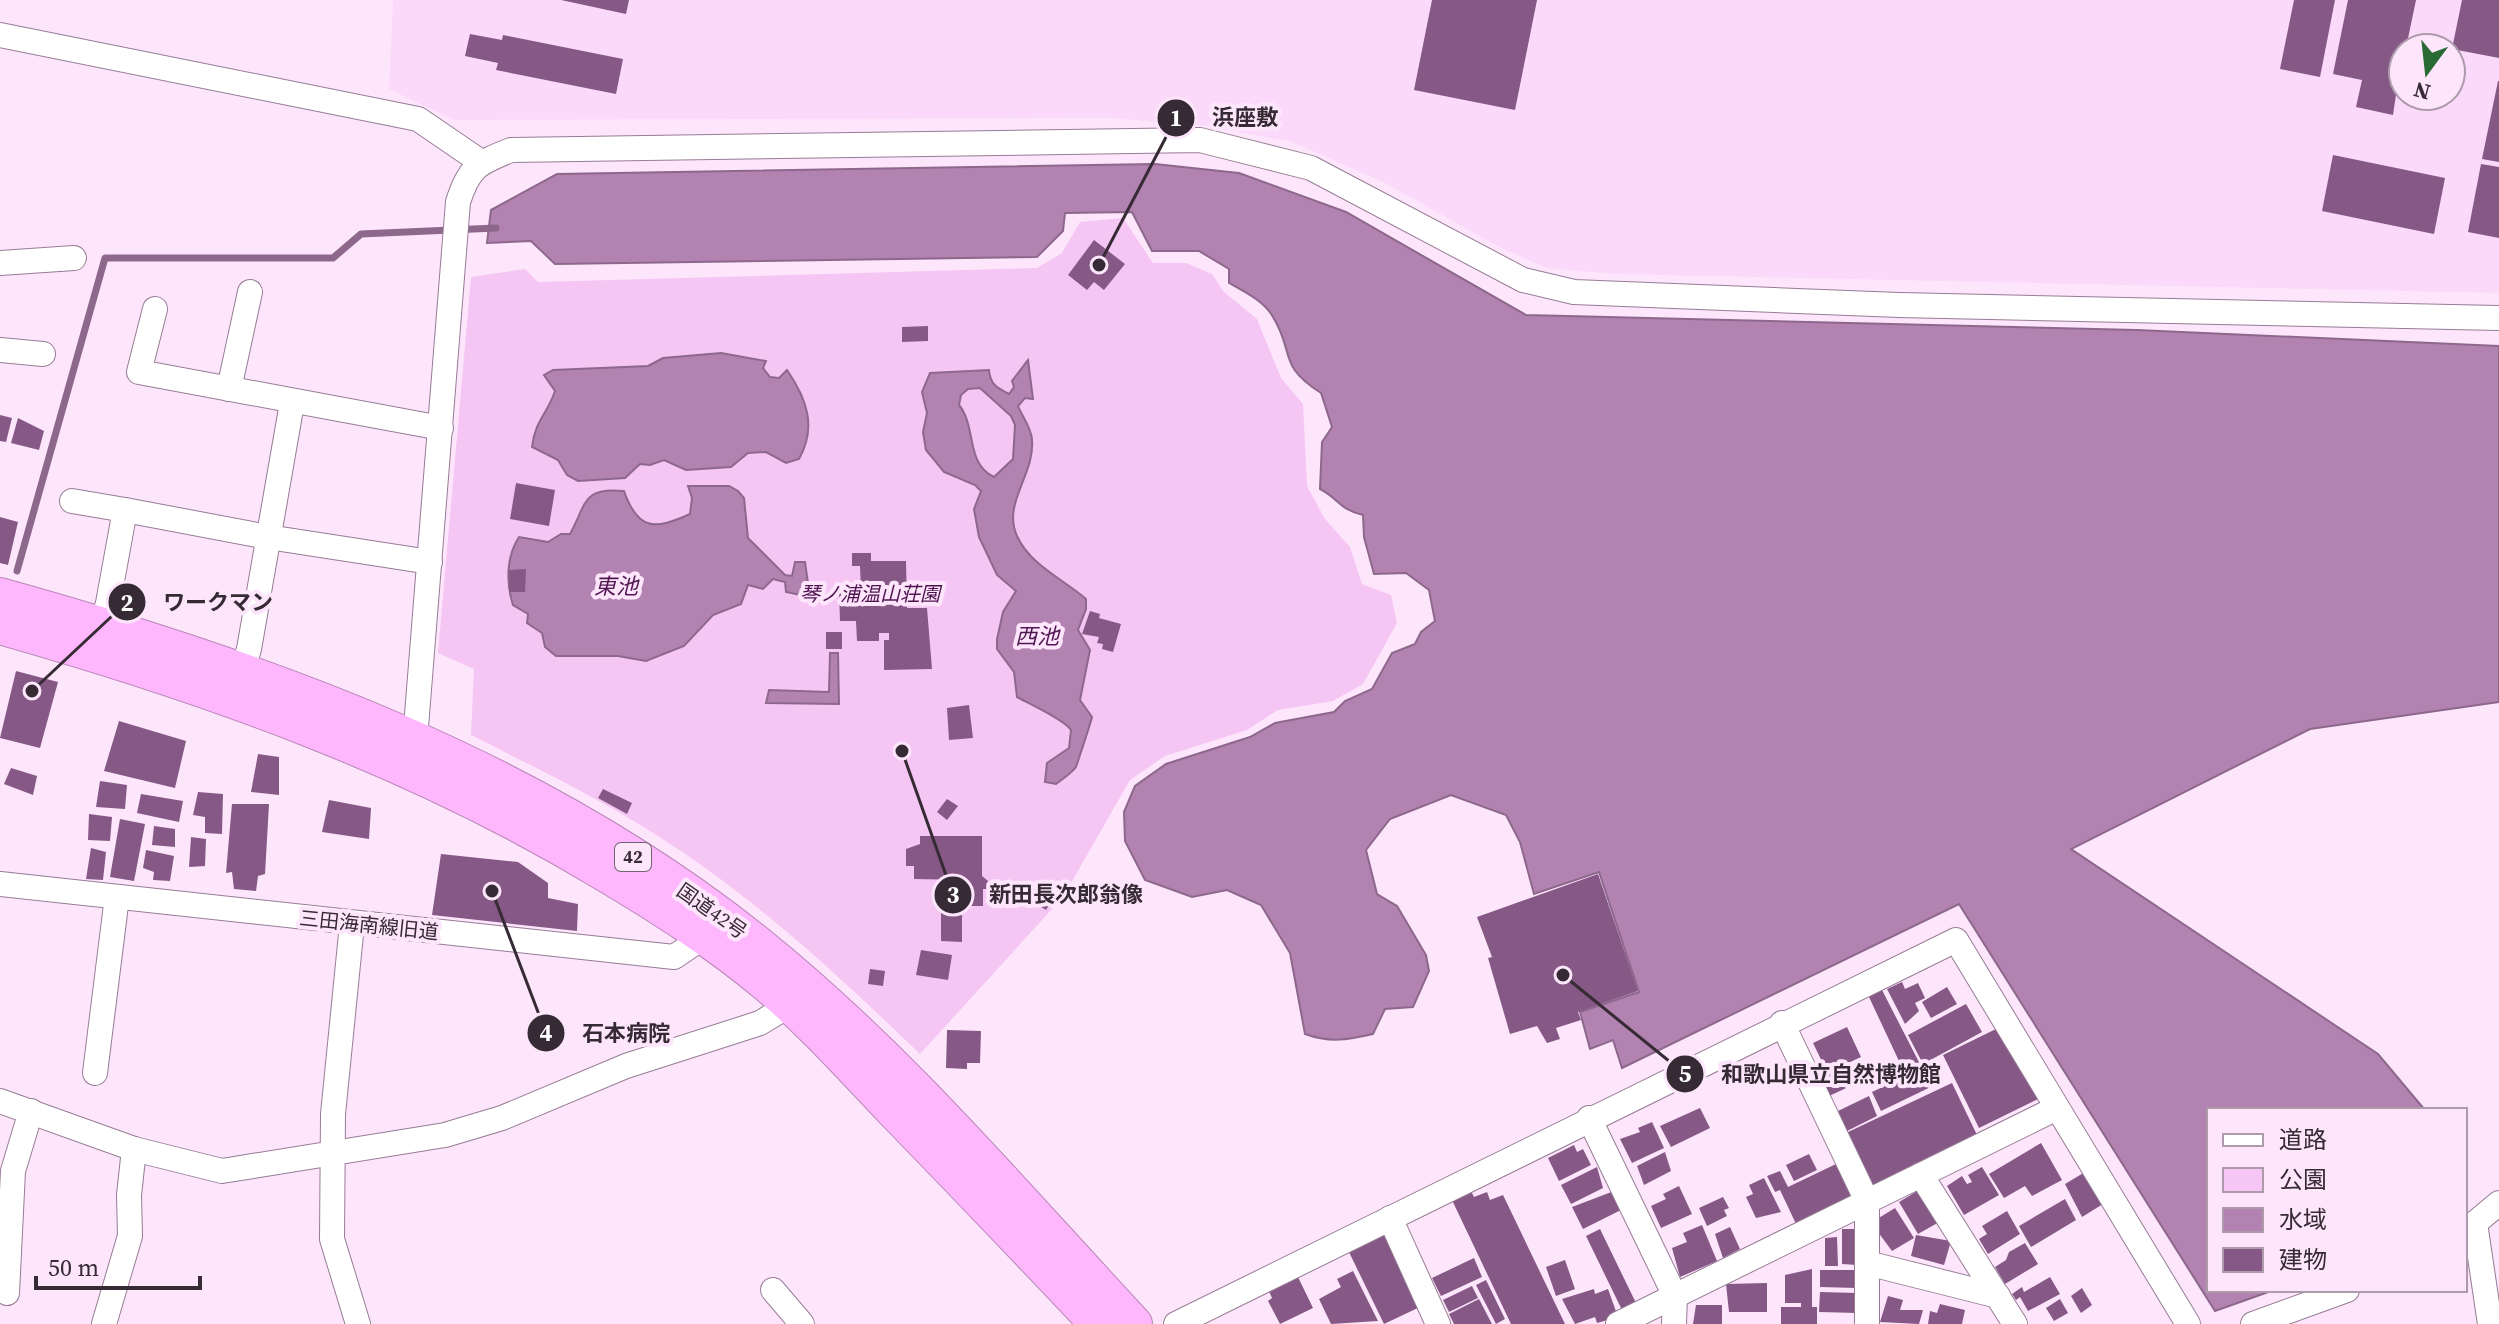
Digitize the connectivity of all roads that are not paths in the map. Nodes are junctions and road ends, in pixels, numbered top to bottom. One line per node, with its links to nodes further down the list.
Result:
1 (0, 35): 2 (street)
2 (481, 162): 7 (street); 12 (street)
3 (74, 258): 4 (street)
4 (0, 263)
5 (250, 292): 10 (street)
6 (155, 309): 10 (street)
7 (2499, 318)
8 (0, 350): 9 (street)
9 (43, 354)
10 (229, 389): 11 (street)
11 (292, 403): 12 (street); 15 (street)
12 (441, 428): 16 (street)
13 (72, 501): 14 (street)
14 (125, 510): 15 (street); 19 (street)
15 (268, 537): 16 (street); 20 (street)
16 (430, 562): 21 (street)
17 (0, 596): 19 (highway, 国道42号 / 42)
18 (0, 626): 19 (highway, 国道42号 / 42)
19 (98, 638): 20 (highway, 国道42号 / 42)
20 (238, 683): 21 (highway, 国道42号 / 42)
21 (414, 755): 25 (highway, 国道42号 / 42)
22 (0, 884): 23 (street, 三田海南線旧道)
23 (117, 897): 24 (street, 三田海南線旧道); 28 (street)
24 (352, 924): 25 (street, 三田海南線旧道); 34 (street)
25 (716, 929): 26 (highway, 国道42号 / 42)
26 (801, 998): 34 (street); 50 (highway, 国道42号 / 42); 51 (highway, 国道42号 / 42)
27 (1782, 1023): 30 (street); 32 (street); 36 (street)
28 (95, 1073)
29 (0, 1101): 31 (street)
30 (2057, 1108): 35 (street); 58 (street)
31 (31, 1111): 33 (street); 44 (street)
32 (1589, 1118): 38 (street); 45 (street)
33 (134, 1149): 34 (street); 47 (street)
34 (333, 1155): 48 (street)
35 (1921, 1175): 36 (street); 46 (street)
36 (1867, 1201): 40 (street); 45 (street)
37 (2499, 1203): 39 (street)
38 (1390, 1218): 52 (street); 53 (street)
39 (2470, 1227): 41 (street)
40 (1867, 1263): 46 (street); 56 (street)
41 (2491, 1280): 60 (street)
42 (773, 1290): 49 (street)
43 (2341, 1292): 59 (street)
44 (7, 1293)
45 (1675, 1296): 54 (street); 55 (street)
46 (1998, 1296): 57 (street)
47 (104, 1324)
48 (358, 1324)
49 (802, 1324)
50 (1098, 1324)
51 (1134, 1324)
52 (1176, 1324)
53 (1438, 1324)
54 (1618, 1324)
55 (1674, 1324)
56 (1867, 1324)
57 (2015, 1324)
58 (2188, 1324)
59 (2253, 1324)
60 (2490, 1324)

